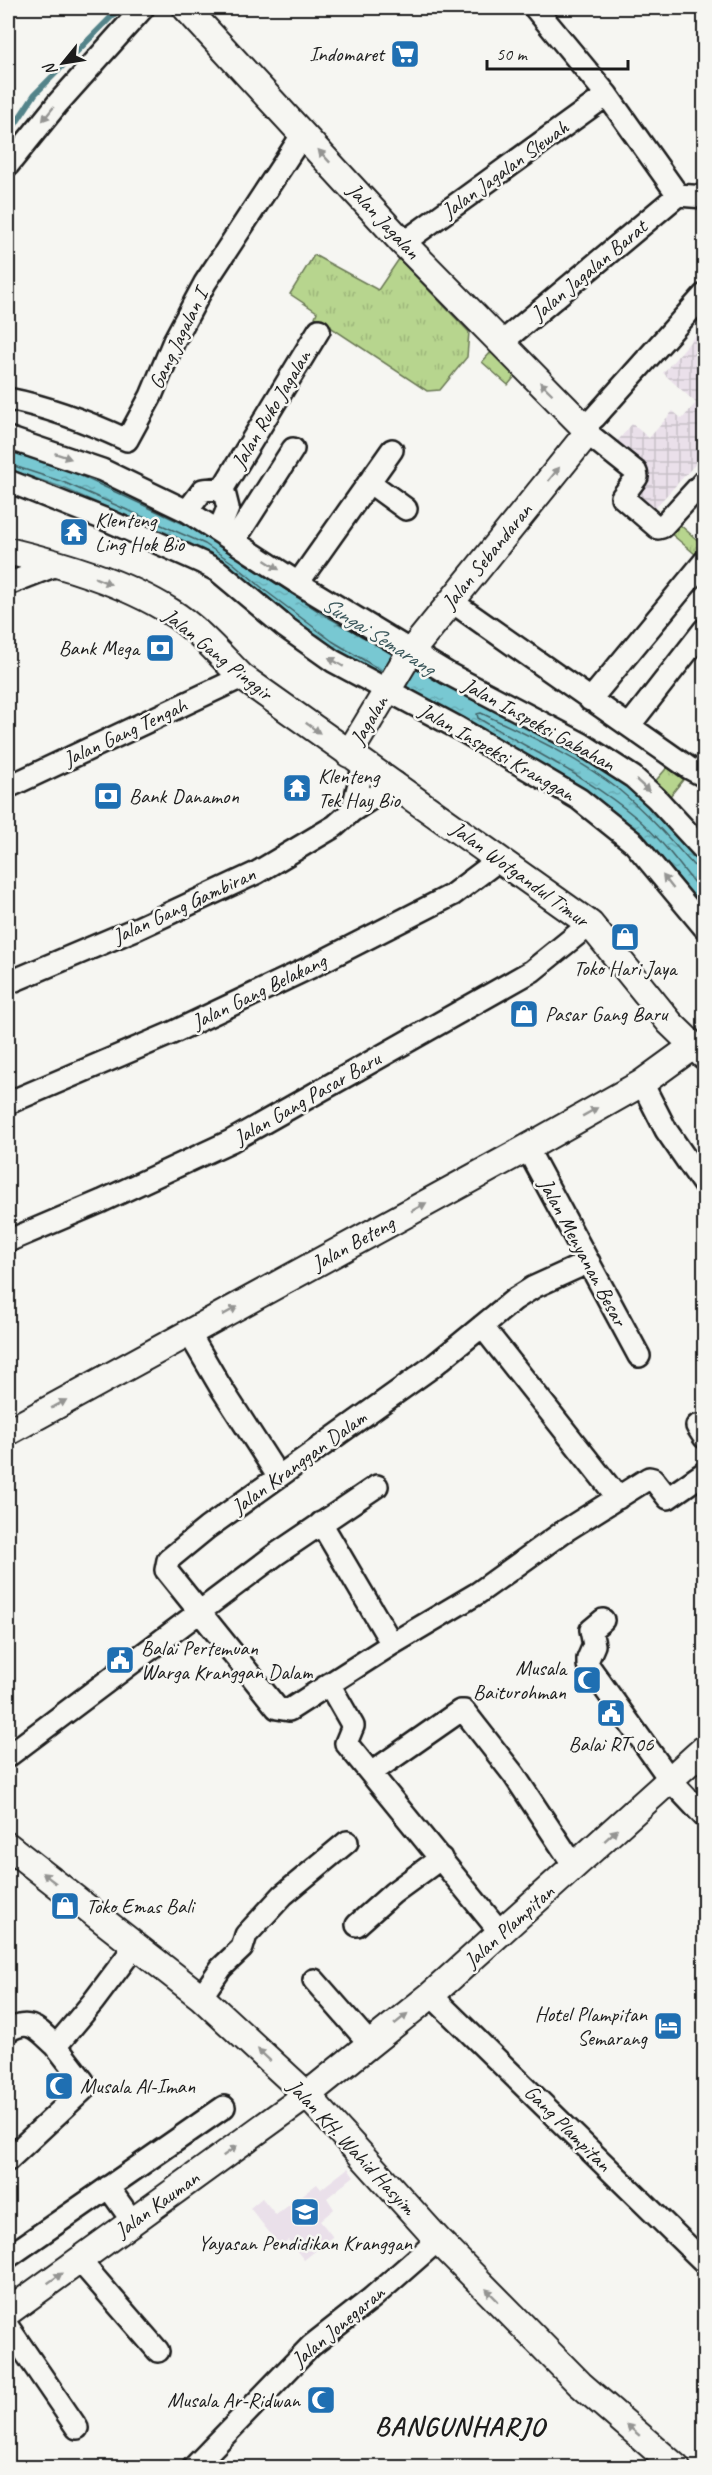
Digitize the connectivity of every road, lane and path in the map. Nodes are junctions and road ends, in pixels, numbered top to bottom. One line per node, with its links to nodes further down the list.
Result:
1 (143, 8): 6 (street, one-way to 6)
2 (186, 8): 5 (street, Jalan Jagalan)
3 (535, 8): 4 (street)
4 (607, 95): 7 (street); 9 (street, Jalan Jagalan Slewah)
5 (303, 134): 9 (street, Jalan Jagalan, one-way to 5); 13 (street, Gang Jagalan I)
6 (8, 165)
7 (678, 195): 8 (street); 12 (street, Jalan Jagalan Barat)
8 (705, 197)
9 (403, 243): 12 (street, Jalan Jagalan)
10 (705, 295): 14 (street, Jalan Sebandaran)
11 (319, 330): 21 (street, Jalan Ruko Jagalan)
12 (500, 344): 14 (street, Jalan Jagalan, one-way to 12)
13 (8, 399)
14 (586, 429): 19 (street); 30 (street, Jalan Sebandaran, one-way to 14)
15 (8, 438): 23 (street, Jalan Inspeksi Gabahan, one-way to 23)
16 (293, 449): 24 (street)
17 (392, 450): 20 (street)
18 (8, 481): 34 (street, Jalan Inspeksi Kranggan, one-way to 18)
19 (705, 481)
20 (369, 482): 22 (street); 28 (street)
21 (223, 488): 23 (street); 24 (street)
22 (406, 509)
23 (187, 511): 24 (street, Jalan Inspeksi Gabahan)
24 (226, 535): 28 (street, Jalan Inspeksi Gabahan, one-way to 28)
25 (8, 551): 27 (street, Jalan Gang Pinggir)
26 (705, 562): 35 (street)
27 (59, 564): 29 (street); 33 (street, Jalan Gang Pinggir, one-way to 33)
28 (298, 583): 32 (street, Jalan Inspeksi Gabahan)
29 (8, 584)
30 (451, 601): 32 (street, Jalan Sebandaran); 35 (street)
31 (705, 630): 36 (street)
32 (411, 653): 34 (street, Jalan Sebandaran); 42 (street, Jalan Inspeksi Gabahan, one-way to 42)
33 (242, 677): 37 (street, Jalan Gang Pinggir, one-way to 37); 40 (street, Jalan Gang Tengah)
34 (388, 688): 37 (street, Jagalan); 45 (street, Jalan Inspeksi Kranggan, one-way to 34)
35 (590, 700): 36 (street)
36 (629, 726): 38 (street)
37 (357, 759): 39 (street, Jalan Wotgandul Timur); 41 (street)
38 (705, 776)
39 (395, 783): 41 (street, Jalan Gang Gambiran); 43 (street, Jalan Wotgandul Timur)
40 (8, 787)
41 (352, 811): 46 (street, Jalan Gang Gambiran)
42 (705, 850)
43 (500, 859): 44 (street, Jalan Wotgandul Timur); 49 (street, Jalan Gang Belakang)
44 (590, 924): 47 (street, Jalan Wotgandul Timur); 52 (street, Jalan Gang Pasar Baru)
45 (705, 927)
46 (8, 983)
47 (699, 1051): 48 (street, Jalan Beteng)
48 (642, 1083): 50 (street, Jalan Beteng, one-way to 48); 51 (street)
49 (8, 1103)
50 (527, 1148): 53 (street, Jalan Menyanan Besar); 55 (street, Jalan Beteng, one-way to 50)
51 (705, 1185)
52 (8, 1241)
53 (589, 1262): 54 (street, Jalan Kranggan Dalam); 56 (street, Jalan Menyanan Besar)
54 (482, 1326): 59 (street, Jalan Kranggan Dalam); 61 (street)
55 (189, 1333): 57 (street, Jalan Beteng, one-way to 55); 59 (street)
56 (639, 1356)
57 (8, 1432)
58 (705, 1473): 61 (street, Jalan Kranggan Dalam)
59 (278, 1476): 63 (street, Jalan Kranggan Dalam)
60 (376, 1486): 62 (street)
61 (618, 1498): 65 (street, Jalan Kranggan Dalam)
62 (321, 1523): 63 (street); 65 (street)
63 (201, 1612): 66 (street, Jalan Kranggan Dalam); 68 (street)
64 (603, 1620): 70 (street)
65 (392, 1644): 66 (street, Jalan Kranggan Dalam)
66 (329, 1684): 69 (street)
67 (705, 1749): 70 (street, Jalan Plampitan)
68 (8, 1756)
69 (371, 1773): 74 (street); 75 (street)
70 (671, 1781): 71 (street); 75 (street, Jalan Plampitan, one-way to 70)
71 (705, 1816)
72 (347, 1842): 81 (street)
73 (8, 1846): 78 (street, Jalan KH. Wahid Hasyim, one-way to 73)
74 (441, 1858): 76 (street); 77 (street)
75 (575, 1867): 77 (street, Jalan Plampitan)
76 (357, 1925)
77 (501, 1933): 80 (street, Jalan Plampitan)
78 (135, 1946): 81 (street, Jalan KH. Wahid Hasyim); 84 (street)
79 (314, 1980): 83 (street)
80 (431, 1995): 83 (street, Jalan Plampitan, one-way to 80); 93 (street, Gang Plampitan)
81 (201, 1997): 85 (street, Jalan KH. Wahid Hasyim, one-way to 81)
82 (8, 2031): 84 (street)
83 (370, 2044): 85 (street, Jalan Plampitan)
84 (56, 2046): 87 (street)
85 (307, 2095): 89 (street, Jalan Kauman, one-way to 85); 90 (street, Jalan KH. Wahid Hasyim)
86 (224, 2107): 88 (street)
87 (8, 2160)
88 (108, 2187): 89 (street); 91 (street)
89 (133, 2222): 92 (street, Jalan Kauman)
90 (438, 2240): 98 (street, Jalan Jonegaran); 99 (street, Jalan KH. Wahid Hasyim, one-way to 90)
91 (8, 2257)
92 (80, 2261): 94 (street, Jalan Kauman, one-way to 92); 96 (street)
93 (705, 2262)
94 (8, 2312)
95 (8, 2328): 97 (street)
96 (158, 2351)
97 (77, 2428)
98 (193, 2468)
99 (677, 2468)

